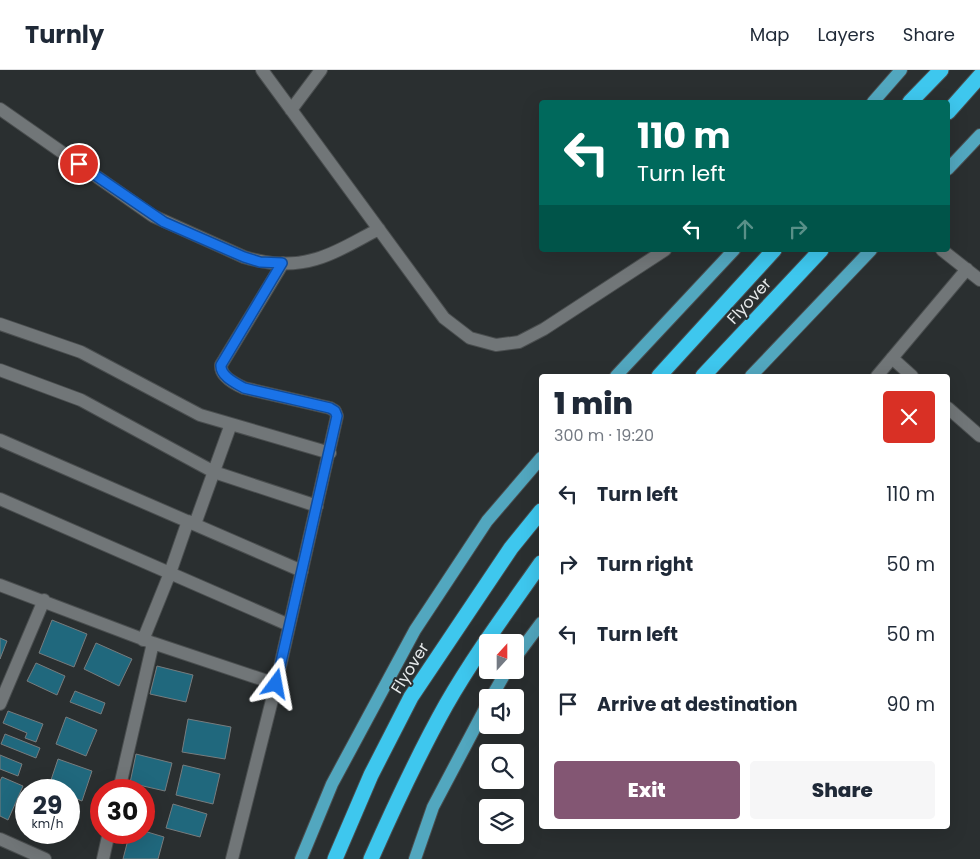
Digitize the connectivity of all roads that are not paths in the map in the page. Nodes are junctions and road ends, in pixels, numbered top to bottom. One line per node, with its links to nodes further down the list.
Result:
1 (262, 70): 9 (street)
2 (321, 70): 9 (street)
3 (900, 70): 6 (main road)
4 (941, 70): 7 (highway)
5 (980, 76): 10 (highway)
6 (875, 100)
7 (912, 100)
8 (0, 108): 20 (street)
9 (291, 110): 13 (street)
10 (950, 110)
11 (980, 135): 12 (main road)
12 (950, 167)
13 (379, 229): 14 (street); 20 (street)
14 (662, 252)
15 (732, 252): 26 (main road)
16 (772, 252): 27 (highway, Flyover)
17 (819, 252): 28 (highway, Flyover)
18 (868, 252): 29 (main road)
19 (945, 252): 21 (street)
20 (282, 263): 36 (street)
21 (967, 269): 22 (street); 24 (street)
22 (980, 280)
23 (0, 324): 33 (street)
24 (892, 358): 30 (street); 31 (street)
25 (0, 370): 38 (street)
26 (618, 374)
27 (661, 374)
28 (705, 374)
29 (753, 374)
30 (879, 374)
31 (910, 374)
32 (950, 410): 34 (street)
33 (231, 424): 36 (street); 38 (street)
34 (980, 436)
35 (0, 440): 42 (street)
36 (330, 453): 40 (street)
37 (539, 460): 61 (main road)
38 (214, 472): 40 (street); 42 (street)
39 (0, 499): 45 (street)
40 (317, 506): 44 (street)
41 (539, 513): 62 (highway, Flyover)
42 (192, 523): 44 (street); 45 (street)
43 (539, 566): 63 (highway)
44 (302, 571): 48 (street)
45 (170, 573): 48 (street); 50 (street)
46 (0, 585): 47 (street)
47 (44, 600): 50 (street); 53 (street)
48 (290, 625): 52 (street)
49 (539, 626): 51 (main road)
50 (148, 642): 52 (street); 55 (street)
51 (524, 646)
52 (276, 684): 60 (street)
53 (0, 704)
54 (479, 720): 64 (main road)
55 (121, 779)
56 (0, 839): 58 (street)
57 (106, 844): 59 (street)
58 (45, 859)
59 (103, 859)
60 (232, 859)
61 (301, 859)
62 (335, 859)
63 (371, 859)
64 (415, 859)

